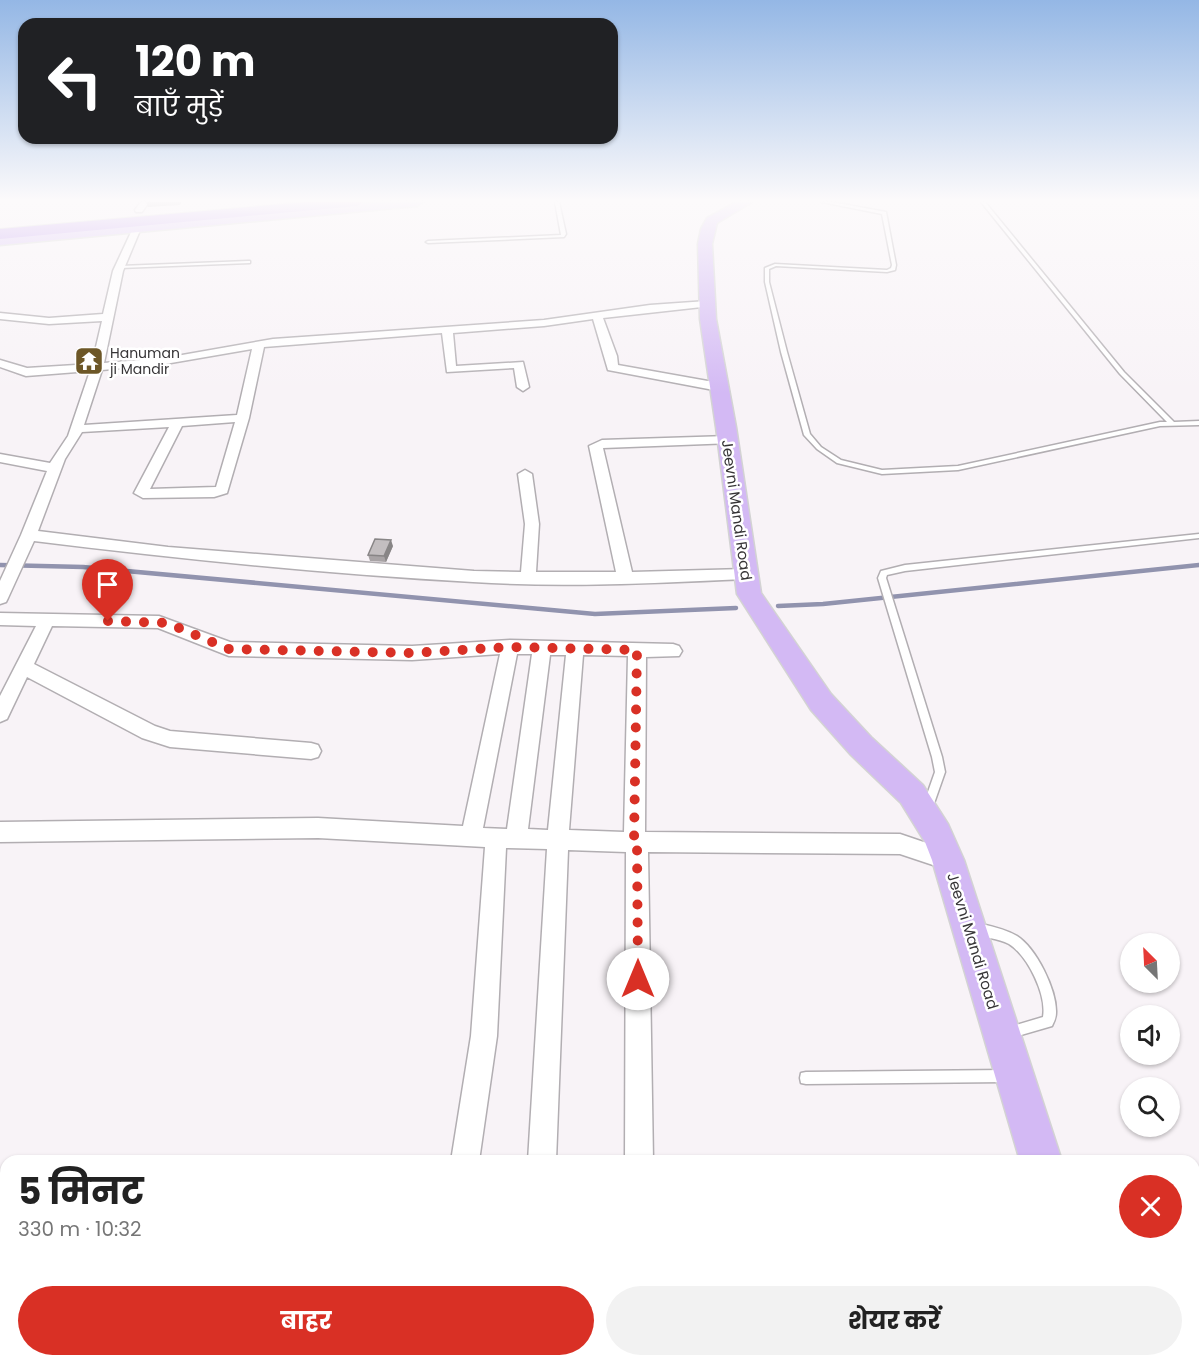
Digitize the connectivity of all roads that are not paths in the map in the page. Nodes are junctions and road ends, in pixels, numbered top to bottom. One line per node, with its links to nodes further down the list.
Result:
1 (152, 266): 7 (lane)
2 (706, 266): 8 (main road, Jeevni Mandi Road)
3 (773, 266): 20 (lane)
4 (788, 266): 5 (lane)
5 (894, 266)
6 (1035, 266): 20 (lane)
7 (120, 267): 11 (street)
8 (707, 304): 9 (street); 17 (main road, Jeevni Mandi Road)
9 (597, 315): 12 (street); 17 (street)
10 (0, 316): 11 (street)
11 (108, 317): 15 (street)
12 (447, 330): 13 (street); 16 (street)
13 (260, 344): 15 (street); 18 (street)
14 (0, 363): 15 (street)
15 (97, 367): 22 (street)
16 (523, 387)
17 (719, 387): 23 (main road, Jeevni Mandi Road)
18 (243, 418): 19 (street); 19 (street)
19 (178, 422): 22 (street)
20 (1171, 422): 21 (lane)
21 (1199, 423)
22 (76, 429): 25 (street)
23 (728, 440): 29 (main road, Jeevni Mandi Road); 31 (street)
24 (0, 458): 25 (street)
25 (55, 468): 27 (street)
26 (525, 474): 30 (street)
27 (29, 535): 30 (street); 32 (street)
28 (1199, 536): 43 (lane)
29 (745, 574): 31 (street); 43 (main road, Jeevni Mandi Road)
30 (528, 578): 31 (street)
31 (625, 578)
32 (0, 598)
33 (0, 620): 34 (street)
34 (47, 620): 35 (street); 40 (street)
35 (510, 647): 36 (street); 45 (street)
36 (542, 648): 37 (street); 46 (street)
37 (575, 649): 38 (street); 47 (street)
38 (637, 650): 39 (street); 48 (street)
39 (673, 651)
40 (23, 667): 41 (street); 42 (street)
41 (0, 714)
42 (311, 751)
43 (925, 814): 49 (main road, Jeevni Mandi Road)
44 (0, 832): 45 (street)
45 (471, 837): 46 (street)
46 (506, 838): 47 (street); 54 (street)
47 (558, 840): 48 (street); 55 (street)
48 (636, 842): 49 (street); 56 (street)
49 (948, 860): 50 (main road, Jeevni Mandi Road)
50 (969, 927): 51 (main road, Jeevni Mandi Road); 51 (lane)
51 (1001, 1034): 52 (main road, Jeevni Mandi Road)
52 (1014, 1076): 53 (lane); 57 (main road, Jeevni Mandi Road)
53 (807, 1078)
54 (466, 1155)
55 (542, 1155)
56 (639, 1155)
57 (1039, 1155)

